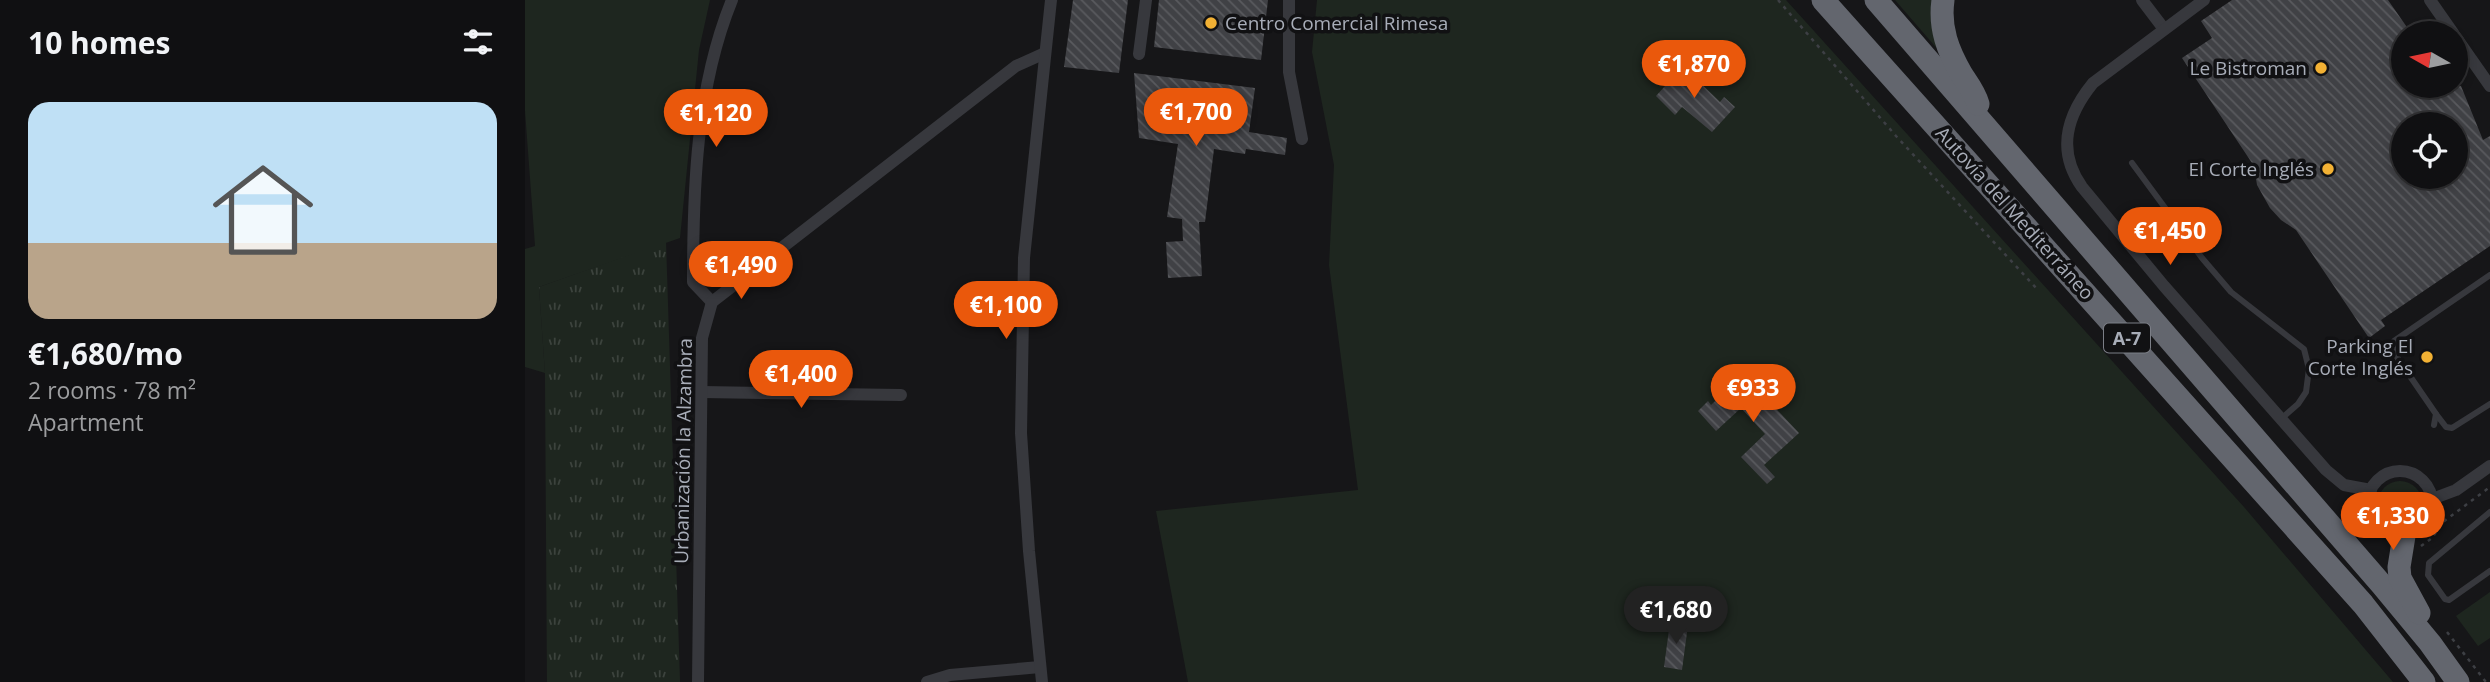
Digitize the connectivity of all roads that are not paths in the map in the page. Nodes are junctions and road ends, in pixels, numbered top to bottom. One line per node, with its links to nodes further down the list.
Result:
1 (731, 0): 21 (street)
2 (1051, 0): 13 (street)
3 (1146, 0): 14 (street)
4 (1289, 0): 18 (street)
5 (1823, 0): 41 (highway, Autovía del Mediterráneo / A-7)
6 (1876, 0): 17 (highway, Autovía del Mediterráneo / A-7)
7 (1943, 0): 17 (highway)
8 (2204, 0): 12 (street)
9 (2430, 0): 11 (street)
10 (2145, 1): 12 (street)
11 (2444, 21)
12 (2164, 29): 28 (street)
13 (1045, 53): 21 (street); 37 (street)
14 (1139, 54)
15 (2468, 55): 16 (street)
16 (2490, 86)
17 (1985, 127): 36 (highway, Autovía del Mediterráneo / A-7)
18 (1302, 139)
19 (2132, 163): 28 (lane)
20 (2490, 275): 23 (lane)
21 (712, 302): 24 (street, Urbanización la Alzambra)
22 (2391, 363): 23 (lane)
23 (2403, 366): 27 (lane)
24 (702, 392): 25 (street); 38 (street, Urbanización la Alzambra)
25 (901, 396)
26 (2490, 404): 27 (lane)
27 (2437, 414): 29 (lane)
28 (2280, 420): 31 (street)
29 (2434, 425)
30 (2490, 466): 32 (street)
31 (2371, 490): 32 (street); 34 (street)
32 (2432, 499): 34 (street)
33 (2490, 512): 35 (lane)
34 (2404, 536): 36 (highway)
35 (2490, 571)
36 (2430, 643): 42 (highway, Autovía del Mediterráneo / A-7)
37 (1040, 667): 39 (street); 40 (street)
38 (698, 682)
39 (927, 682)
40 (1042, 682)
41 (2424, 682)
42 (2458, 682)

